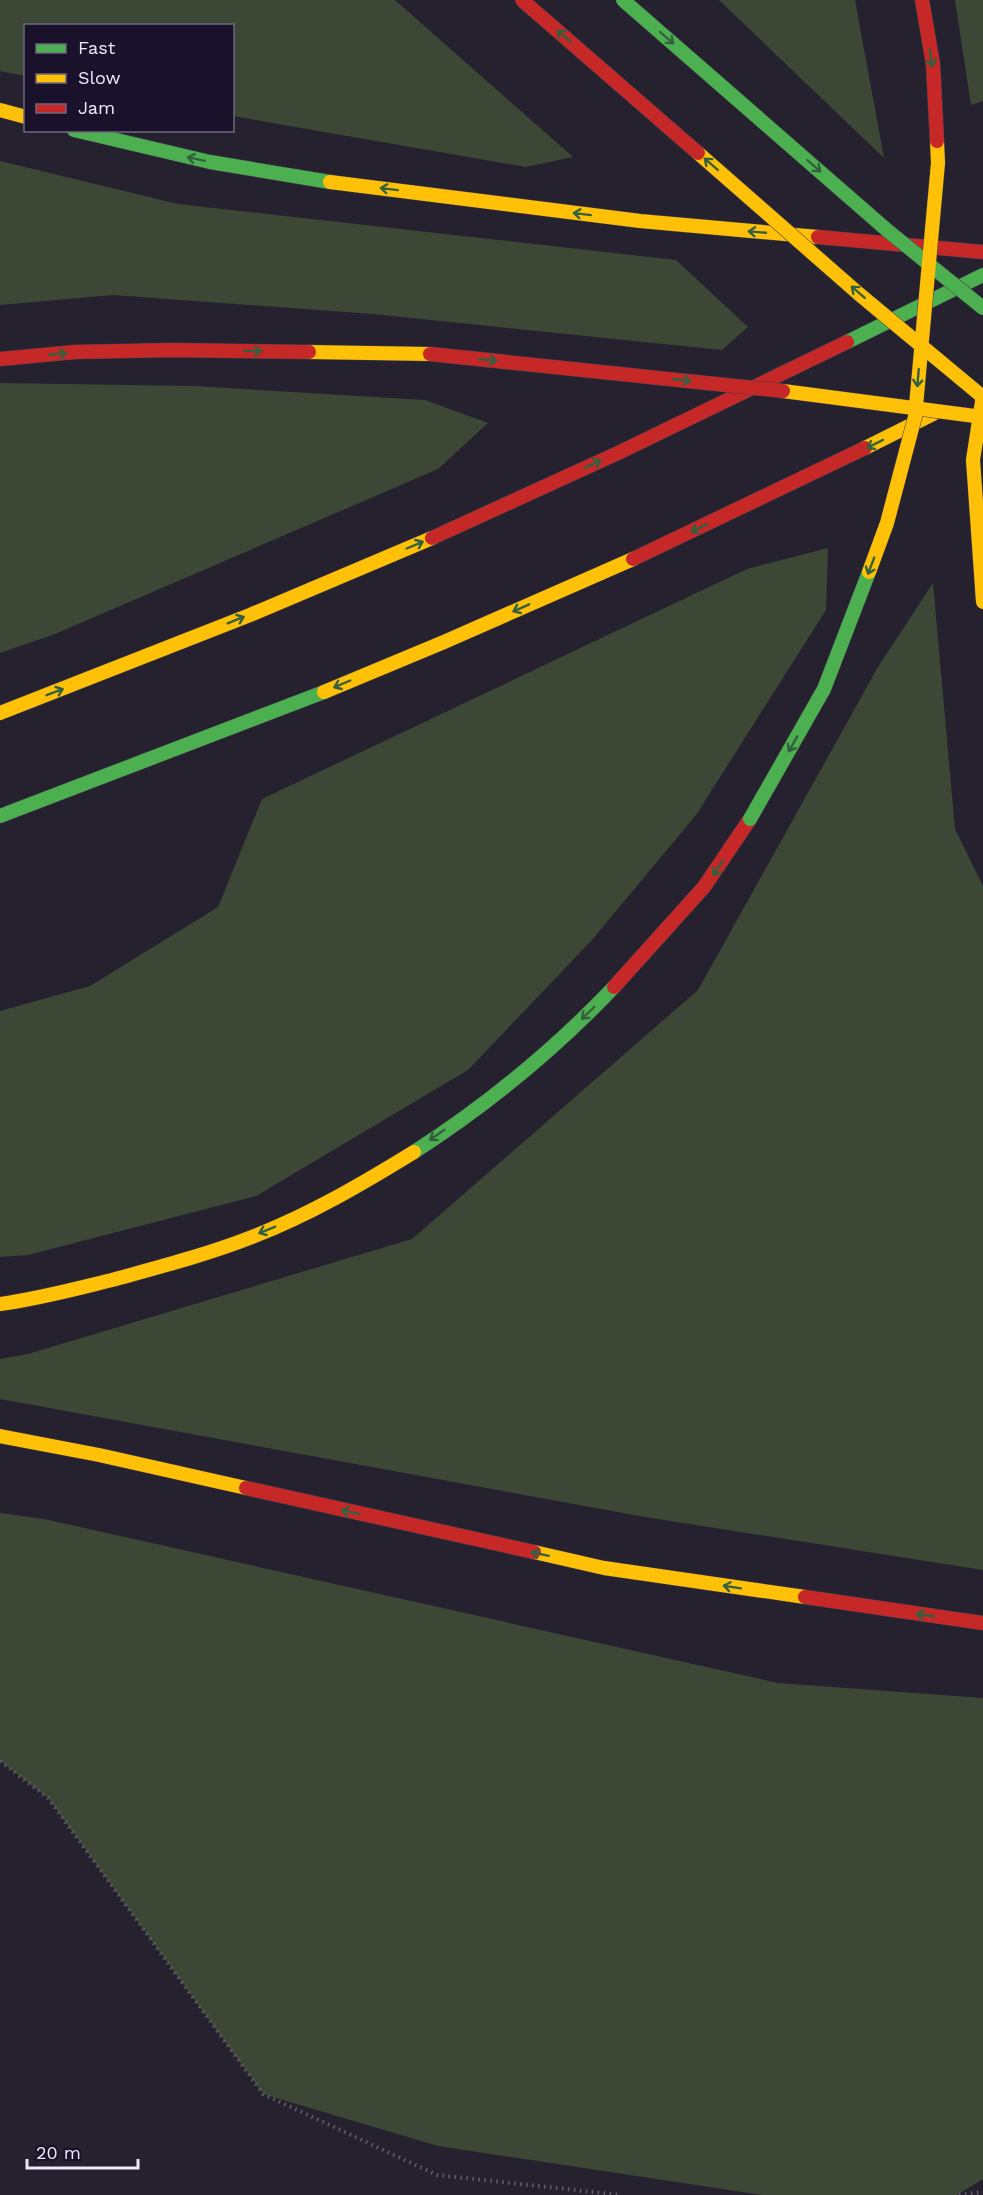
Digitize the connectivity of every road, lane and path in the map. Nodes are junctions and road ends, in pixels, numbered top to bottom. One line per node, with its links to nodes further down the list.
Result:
1 (522, 0): 12 (highway, one-way to 1, bridge)
2 (623, 0): 9 (highway, one-way to 9, bridge)
3 (922, 0): 17 (highway, one-way to 17, bridge)
4 (0, 110): 5 (highway)
5 (24, 116)
6 (82, 132): 7 (highway, one-way to 6, bridge)
7 (983, 252)
8 (983, 274): 15 (highway, one-way to 8)
9 (983, 308)
10 (0, 359): 13 (highway, one-way to 13, bridge)
11 (983, 388): 16 (highway, one-way to 16)
12 (983, 395): 14 (highway, bridge)
13 (983, 417)
14 (983, 602)
15 (0, 713)
16 (0, 816)
17 (0, 1304)
18 (0, 1436): 19 (highway, one-way to 18)
19 (983, 1623)
20 (0, 1761): 22 (path)
21 (983, 2193): 23 (path)
22 (621, 2195)
23 (959, 2195)

